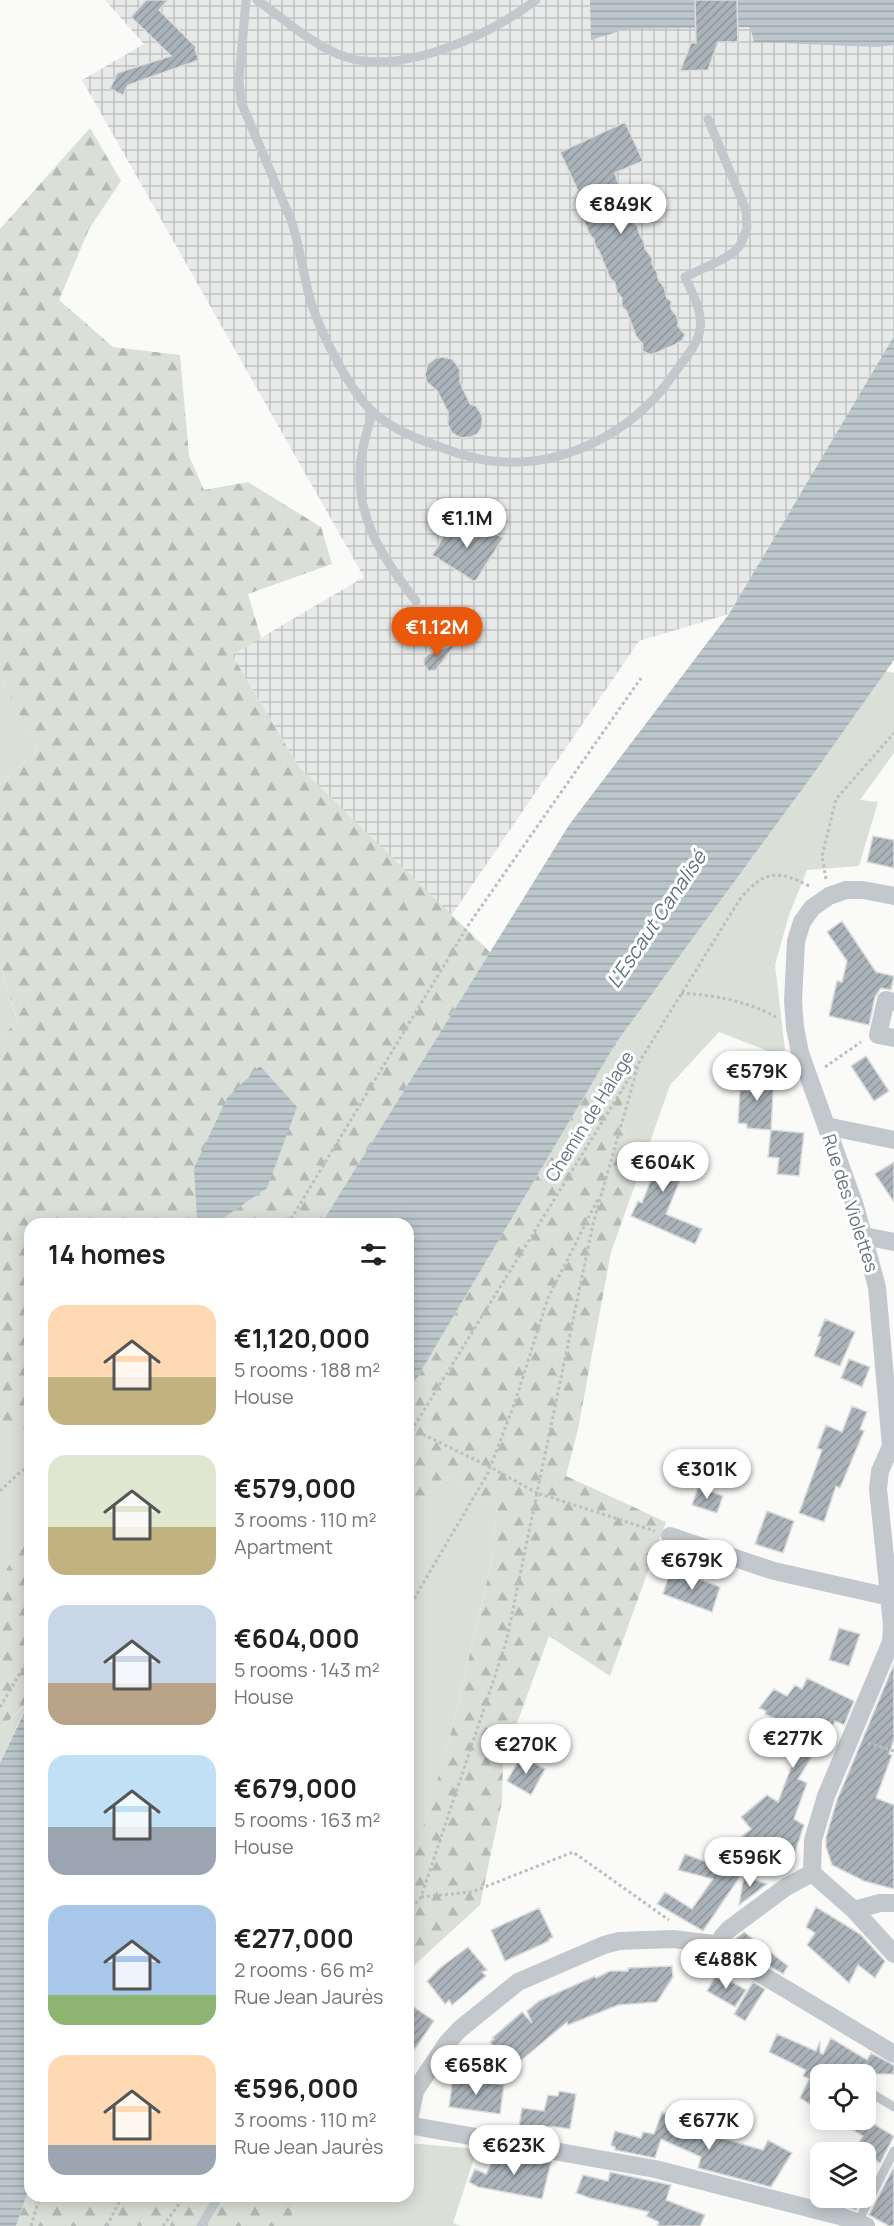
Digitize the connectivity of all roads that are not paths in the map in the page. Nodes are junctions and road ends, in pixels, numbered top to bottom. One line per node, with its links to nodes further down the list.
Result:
1 (246, 0): 5 (lane)
2 (257, 0): 3 (lane)
3 (536, 0)
4 (708, 119): 5 (lane)
5 (373, 412): 6 (lane)
6 (416, 601)
7 (894, 896): 10 (street, Rue des Violettes)
8 (894, 1002): 9 (street)
9 (886, 1037)
10 (826, 1126): 11 (street); 12 (street, Rue des Violettes)
11 (894, 1140)
12 (864, 1236): 13 (street); 14 (street, Rue des Violettes)
13 (894, 1242)
14 (893, 1449): 16 (street, Rue des Violettes)
15 (670, 1536): 16 (street)
16 (892, 1597): 17 (street, Rue des Violettes)
17 (812, 1873): 19 (street); 20 (street)
18 (894, 1903): 19 (street)
19 (854, 1910): 21 (street)
20 (722, 1945): 22 (street); 23 (street)
21 (894, 1954)
22 (894, 2054)
23 (414, 2096)
24 (876, 2096): 25 (lane)
25 (894, 2107)
26 (414, 2126): 29 (street)
27 (894, 2151): 29 (lane)
28 (215, 2202): 30 (lane)
29 (862, 2224)
30 (201, 2226)

